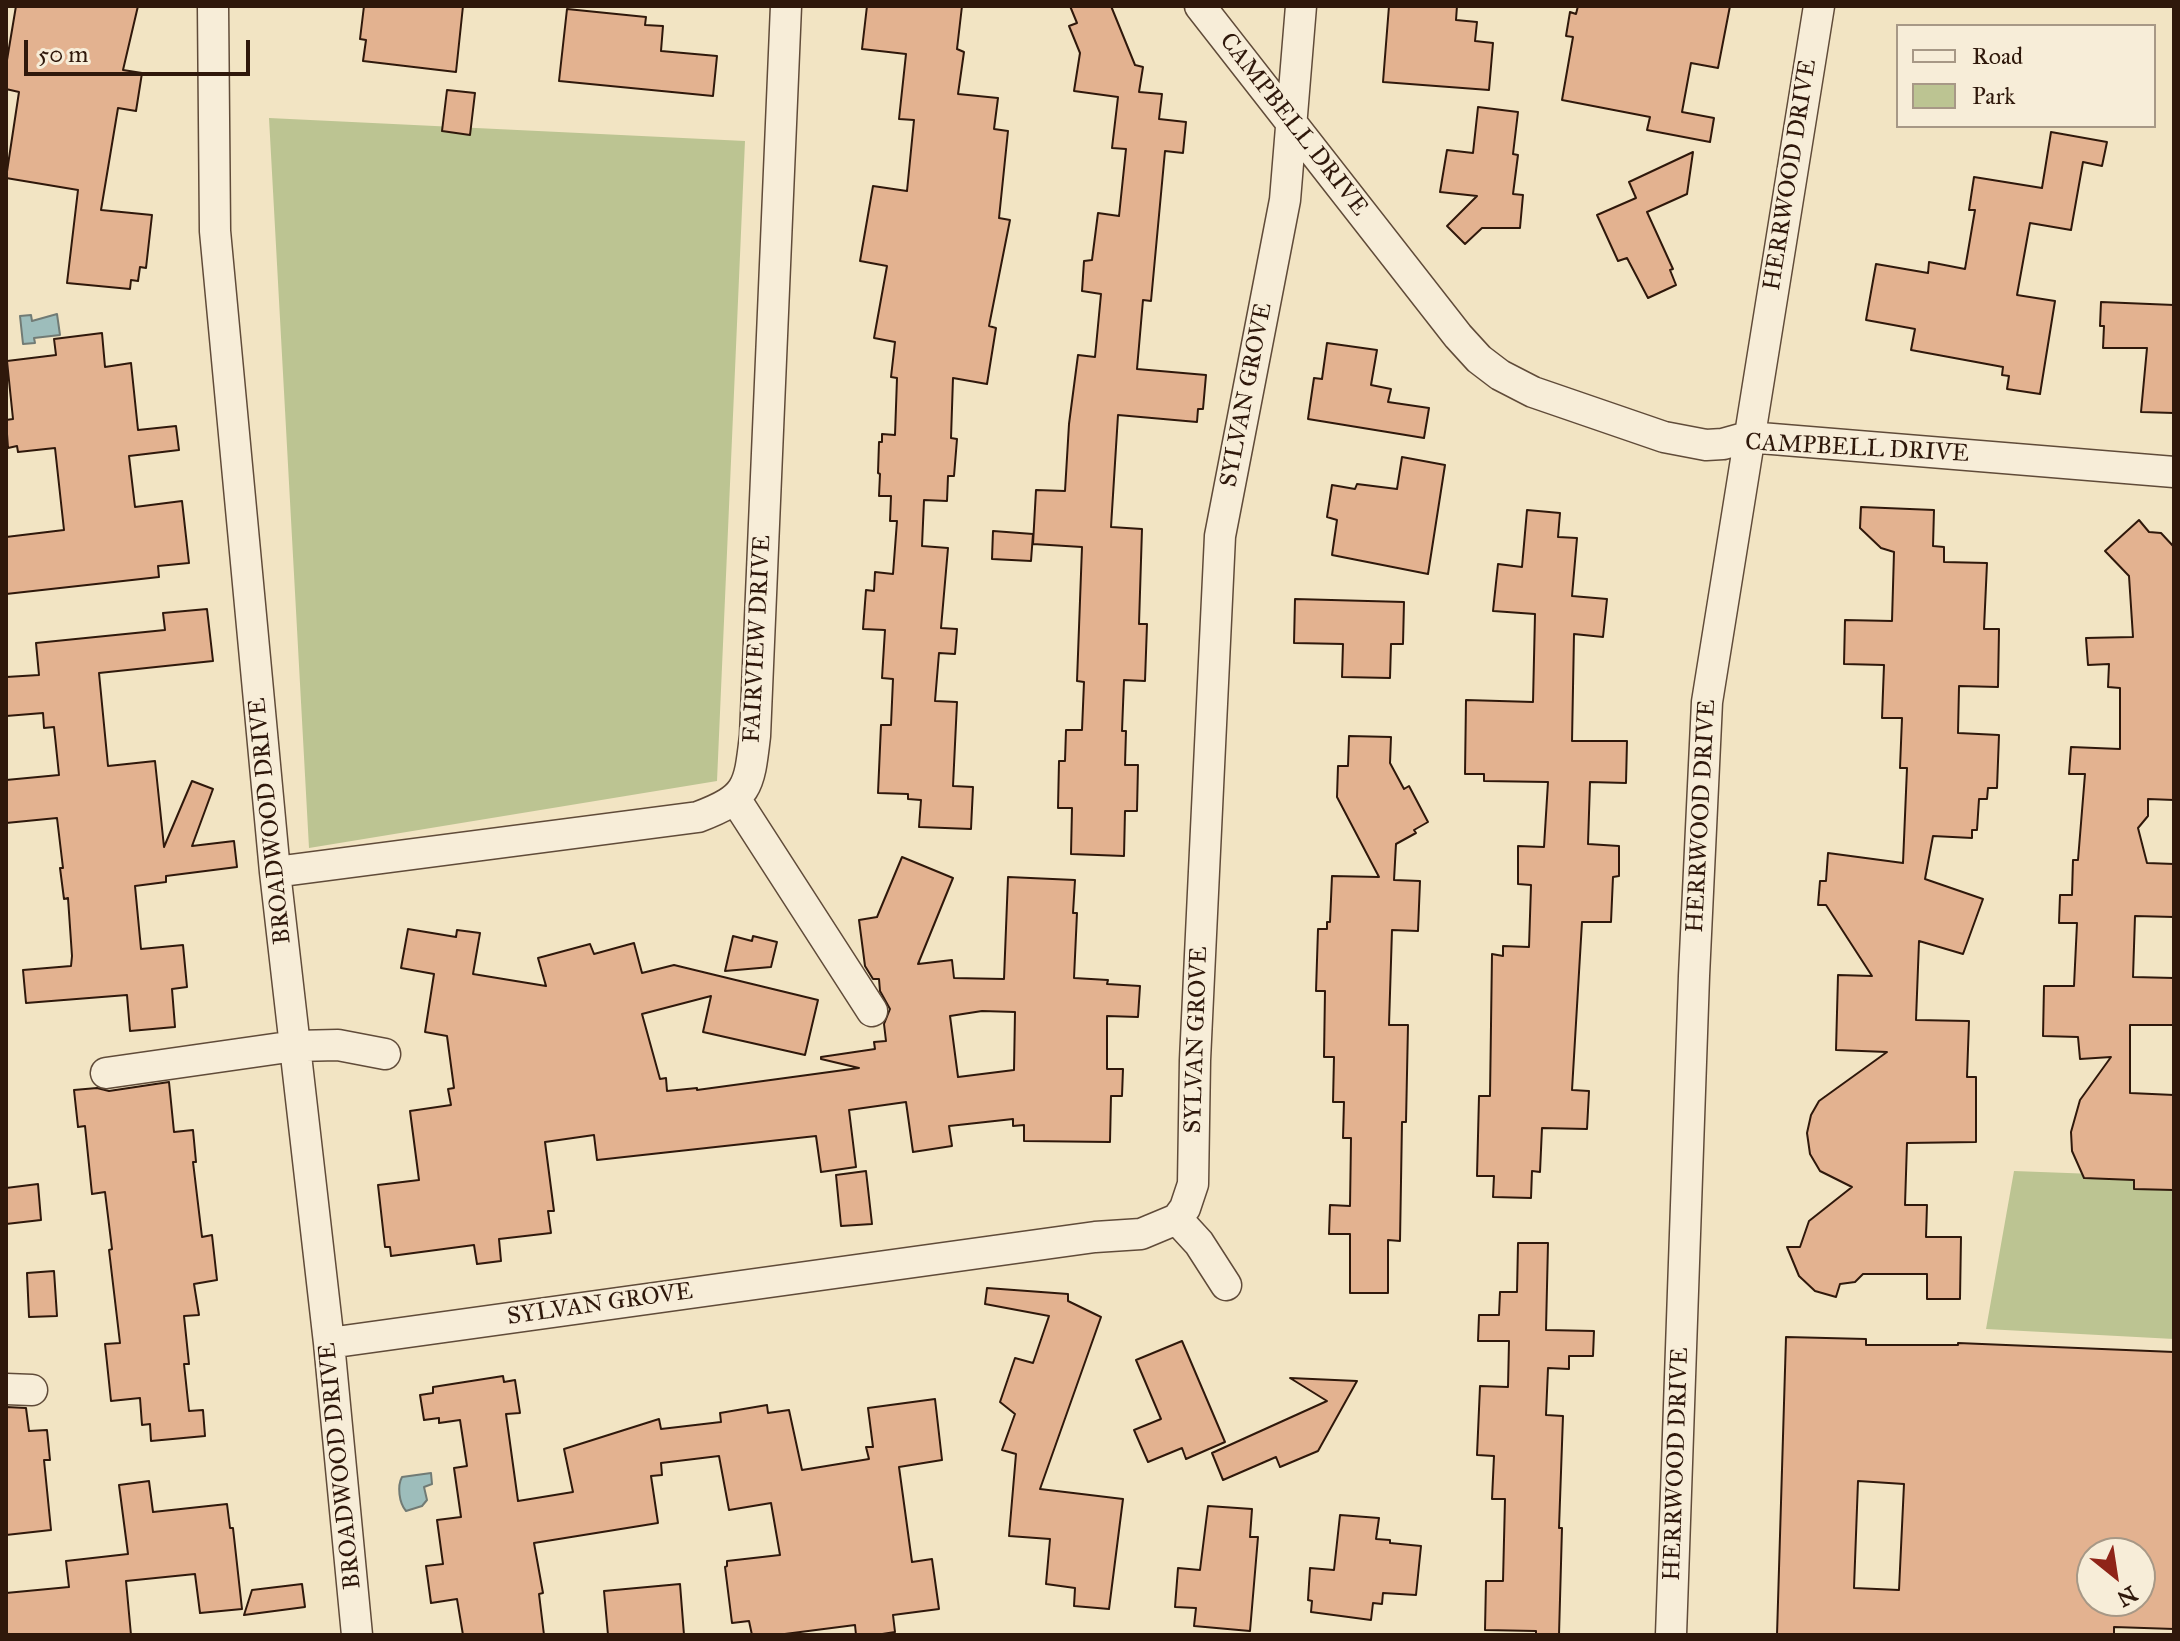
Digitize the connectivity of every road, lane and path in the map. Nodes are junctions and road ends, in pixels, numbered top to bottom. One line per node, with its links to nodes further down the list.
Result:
1 (213, 6): 10 (street, BROADWOOD DRIVE)
2 (786, 6): 9 (street, FAIRVIEW DRIVE)
3 (1200, 6): 6 (street, CAMPBELL DRIVE)
4 (1301, 6): 6 (street, SYLVAN GROVE)
5 (1819, 6): 7 (street, HERRWOOD DRIVE)
6 (1293, 124): 7 (street, CAMPBELL DRIVE); 15 (street, SYLVAN GROVE)
7 (1748, 437): 8 (street, CAMPBELL DRIVE); 19 (street, HERRWOOD DRIVE)
8 (2174, 472)
9 (736, 800): 10 (street); 11 (street)
10 (275, 872): 12 (street, BROADWOOD DRIVE)
11 (872, 1011)
12 (295, 1046): 13 (street); 14 (street); 17 (street, BROADWOOD DRIVE)
13 (385, 1054)
14 (106, 1073)
15 (1177, 1219): 16 (street); 17 (street, SYLVAN GROVE)
16 (1226, 1285)
17 (329, 1343): 18 (street, BROADWOOD DRIVE)
18 (357, 1635)
19 (1671, 1635)

